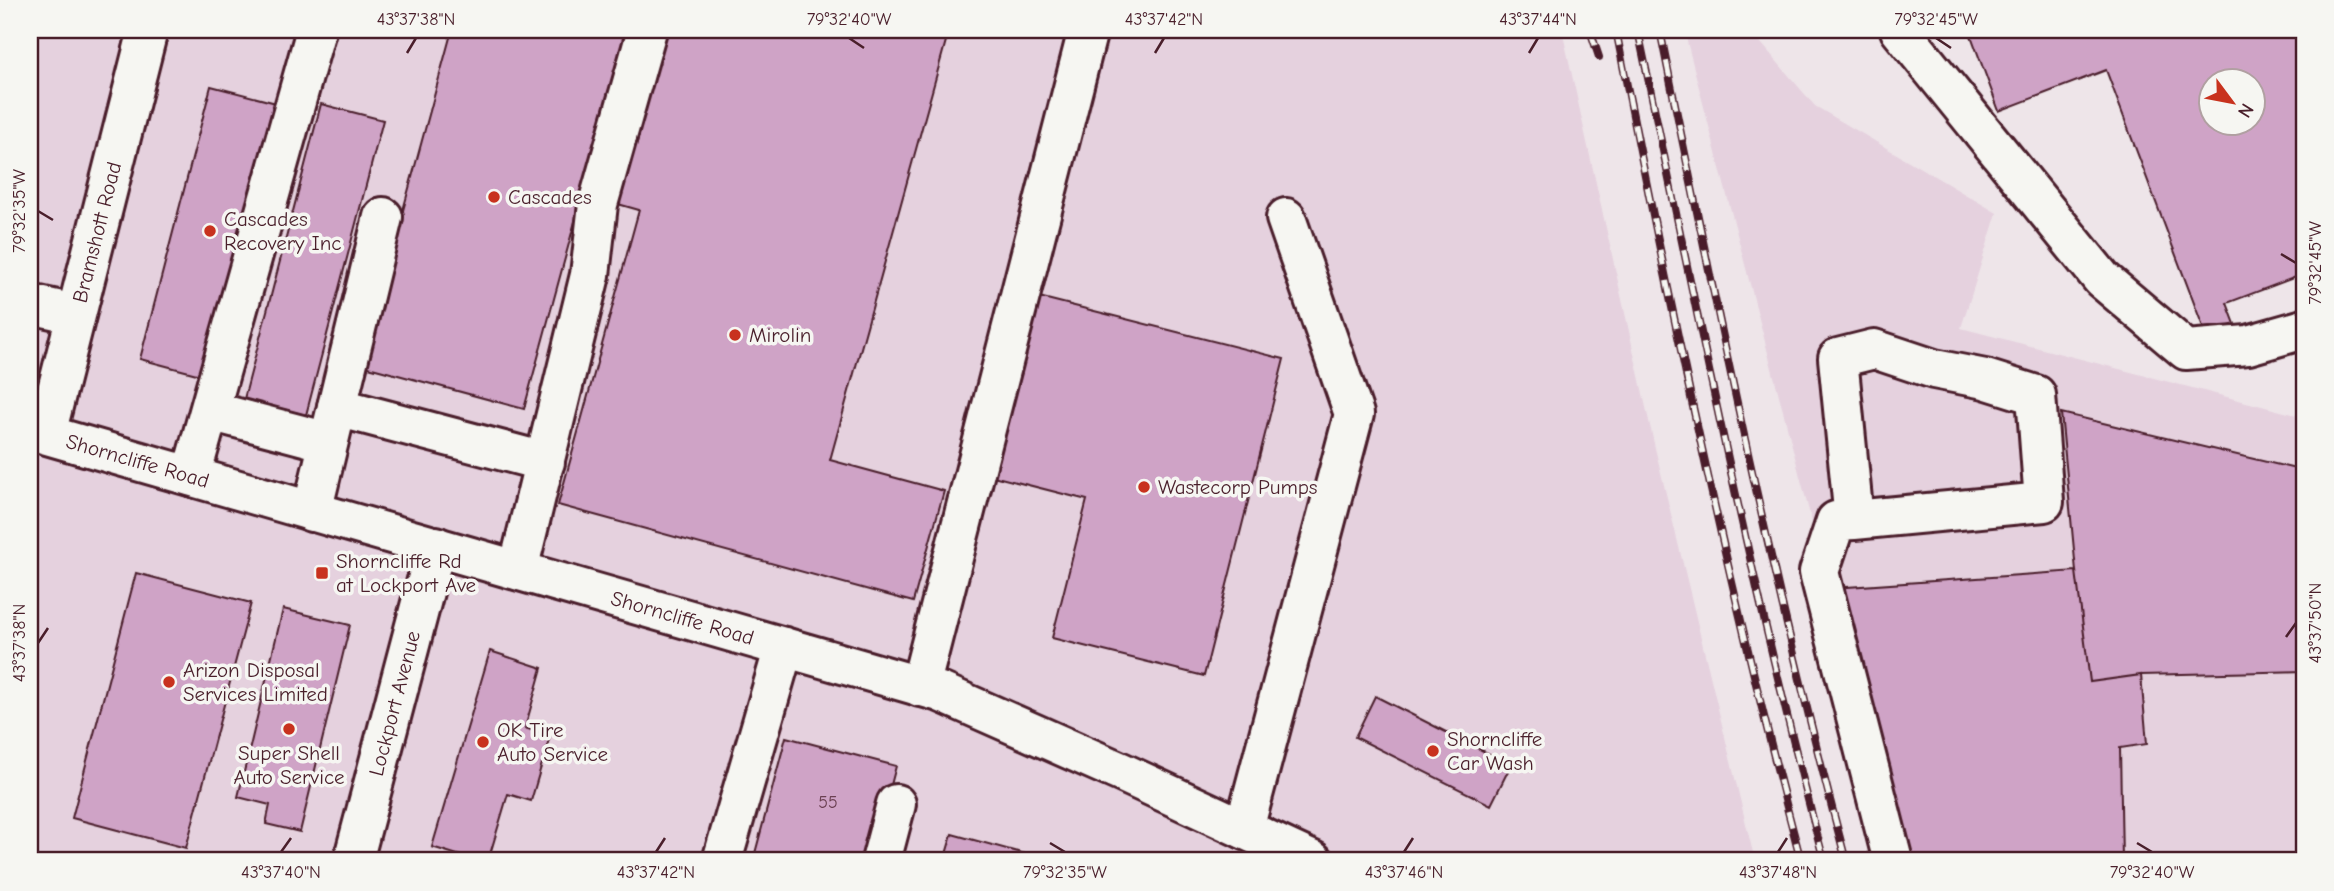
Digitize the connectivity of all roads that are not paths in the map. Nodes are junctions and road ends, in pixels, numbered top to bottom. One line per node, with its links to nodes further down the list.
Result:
1 (148, 30): 9 (street, Bramshott Road)
2 (316, 30): 11 (street)
3 (647, 30): 14 (street)
4 (1088, 30): 21 (street)
5 (1900, 30): 10 (street)
6 (383, 217): 12 (street)
7 (1286, 218): 23 (street)
8 (30, 304): 9 (street)
9 (75, 314): 13 (street, Bramshott Road)
10 (2304, 329)
11 (210, 411): 12 (street); 15 (street)
12 (333, 425): 14 (street); 16 (street)
13 (38, 432): 15 (street, Shorncliffe Road)
14 (545, 462): 19 (street)
15 (191, 476): 16 (street, Shorncliffe Road)
16 (312, 512): 18 (street, Shorncliffe Road)
17 (1854, 520): 17 (street); 28 (street)
18 (436, 546): 19 (street, Shorncliffe Road); 24 (street, Lockport Avenue)
19 (518, 570): 20 (street, Shorncliffe Road)
20 (784, 647): 21 (street, Shorncliffe Road); 25 (street)
21 (920, 687): 23 (street, Shorncliffe Road)
22 (897, 804): 26 (street)
23 (1244, 829): 27 (street, Shorncliffe Road)
24 (353, 861)
25 (722, 861)
26 (881, 861)
27 (1313, 861)
28 (1893, 861)

